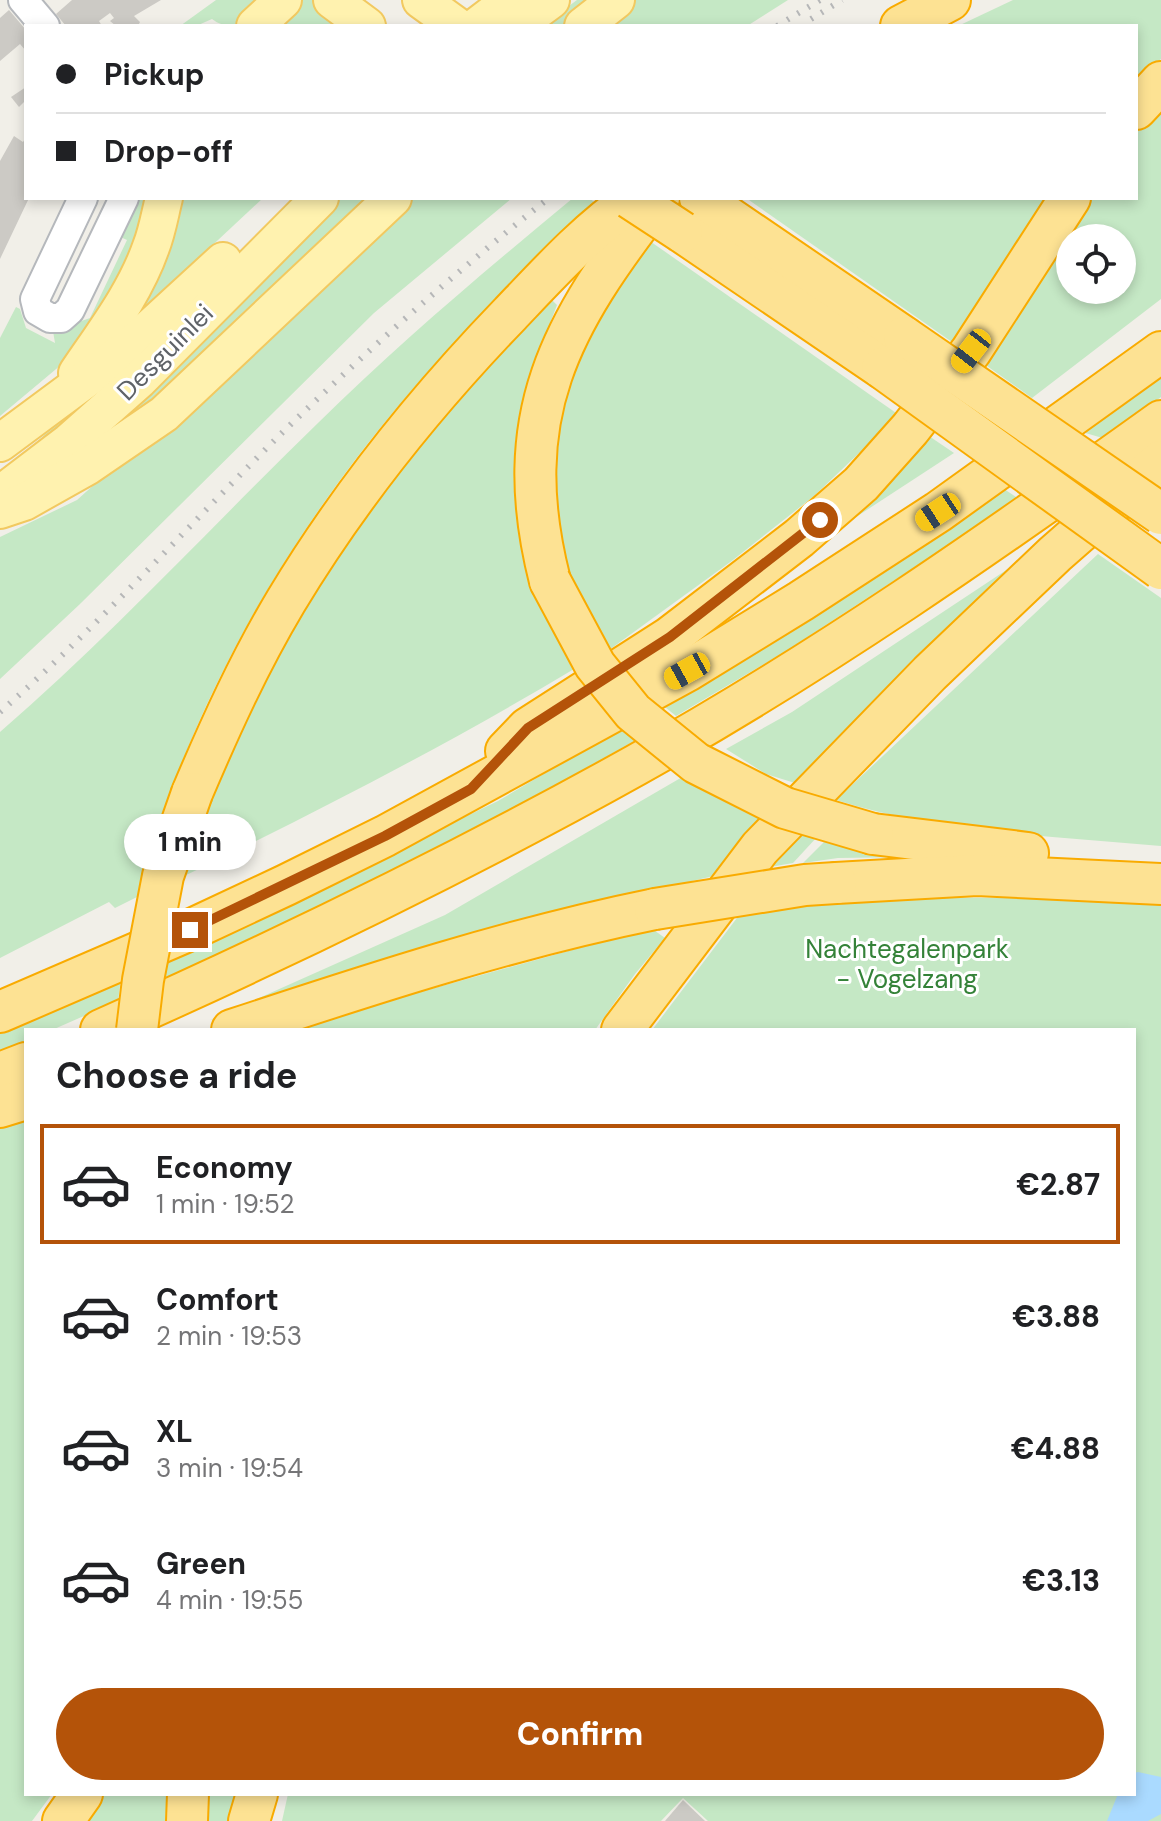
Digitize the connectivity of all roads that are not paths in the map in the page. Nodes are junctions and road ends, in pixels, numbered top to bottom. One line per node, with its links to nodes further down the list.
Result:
1 (23, 0): 8 (street)
2 (283, 0): 9 (main road)
3 (332, 0): 10 (main road)
4 (511, 0): 11 (main road)
5 (551, 0): 12 (main road)
6 (616, 0): 13 (main road)
7 (950, 0): 14 (highway)
8 (43, 24)
9 (256, 24)
10 (364, 24)
11 (480, 24)
12 (519, 24)
13 (586, 24)
14 (905, 24)
15 (1161, 82): 16 (highway)
16 (1138, 107)
17 (82, 200): 18 (street)
18 (123, 200)
19 (163, 200): 30 (main road)
20 (284, 200): 30 (main road, Desguinlei)
21 (318, 200): 34 (main road, Desguinlei)
22 (391, 200): 35 (main road)
23 (631, 200): 43 (highway, bridge)
24 (642, 200): 27 (highway, bridge)
25 (657, 200): 39 (highway, bridge)
26 (1069, 200): 38 (highway)
27 (698, 213): 28 (highway)
28 (893, 352): 36 (highway, bridge); 37 (highway, bridge)
29 (1161, 352): 38 (highway)
30 (63, 394): 32 (main road, Desguinlei)
31 (1161, 421): 42 (highway)
32 (0, 443)
33 (1161, 461): 45 (highway)
34 (0, 495)
35 (0, 510)
36 (1161, 514)
37 (1161, 569)
38 (471, 789): 41 (highway)
39 (1161, 864)
40 (1161, 884): 44 (highway, bridge)
41 (0, 1012)
42 (105, 1028)
43 (137, 1028)
44 (238, 1028)
45 (624, 1028)
46 (24, 1064): 47 (highway)
47 (0, 1073)
48 (24, 1100): 49 (highway)
49 (0, 1107)
50 (81, 1796): 53 (highway)
51 (188, 1796): 54 (highway)
52 (256, 1796): 55 (highway)
53 (63, 1821)
54 (187, 1821)
55 (249, 1821)

